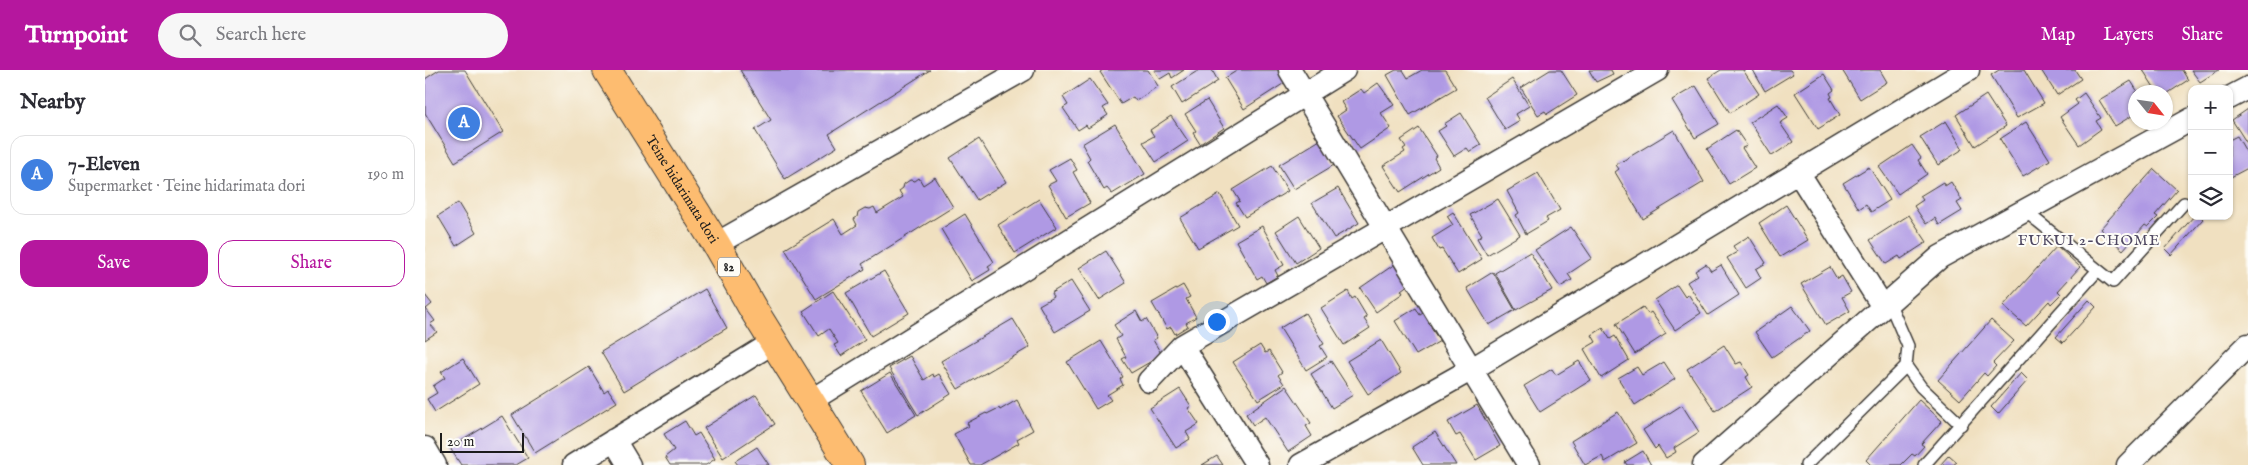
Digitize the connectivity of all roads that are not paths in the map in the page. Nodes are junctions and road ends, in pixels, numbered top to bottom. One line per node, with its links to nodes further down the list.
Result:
1 (607, 70): 15 (main road, Teine hidarimata dori / 82)
2 (1023, 70): 15 (street)
3 (1290, 70): 8 (street)
4 (1344, 70): 8 (street)
5 (1657, 70): 14 (street)
6 (1968, 70): 11 (street)
7 (2248, 88): 9 (street)
8 (1304, 93): 14 (street); 24 (street)
9 (2233, 96)
10 (2188, 121): 13 (street)
11 (1798, 172): 17 (street); 22 (street)
12 (2183, 203): 16 (lane)
13 (2025, 210): 16 (lane); 17 (street)
14 (1386, 228): 20 (street); 22 (street)
15 (716, 244): 18 (main road, Teine hidarimata dori / 82)
16 (2098, 270): 25 (lane)
17 (1886, 304): 21 (lane); 35 (street)
18 (774, 342): 24 (main road, Teine hidarimata dori / 82); 26 (street)
19 (2248, 345): 38 (street)
20 (1183, 346): 23 (street); 32 (street)
21 (1906, 366): 25 (lane); 36 (lane)
22 (1472, 369): 33 (street); 34 (street)
23 (1149, 381)
24 (810, 401): 31 (main road, Teine hidarimata dori / 82)
25 (1961, 425): 37 (lane)
26 (614, 440): 29 (street); 30 (street)
27 (425, 448): 28 (street)
28 (435, 465)
29 (574, 465)
30 (629, 465)
31 (850, 465)
32 (1257, 465)
33 (1301, 465)
34 (1529, 465)
35 (1704, 465)
36 (1806, 465)
37 (1924, 465)
38 (2128, 465)

